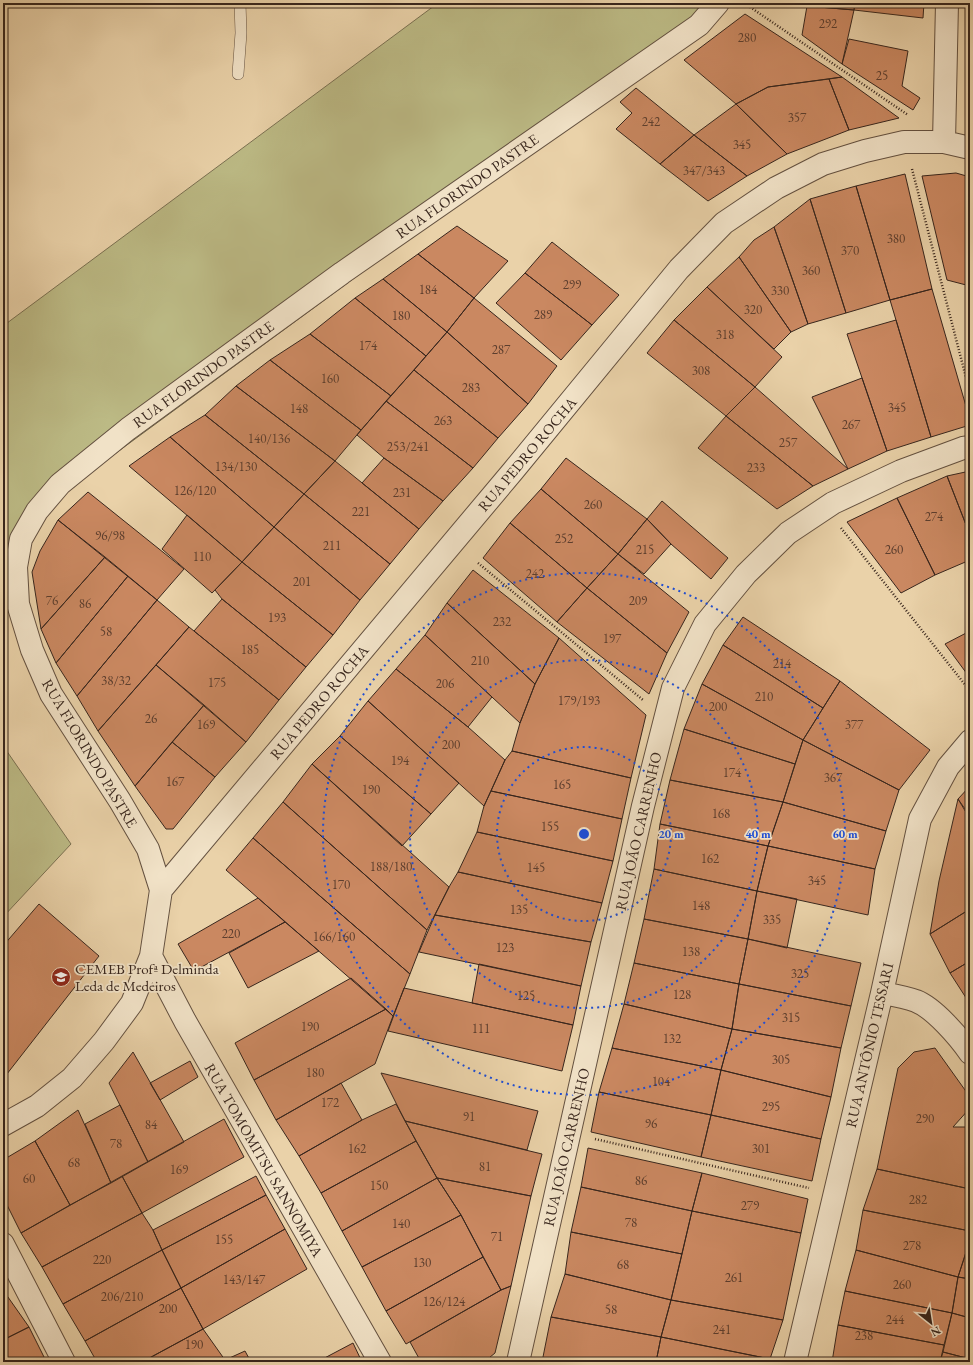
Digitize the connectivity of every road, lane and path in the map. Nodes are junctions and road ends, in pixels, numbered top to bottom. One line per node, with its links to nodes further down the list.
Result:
1 (240, 3): 5 (lane)
2 (718, 3): 17 (street, RUA FLORINDO PASTRE)
3 (947, 3): 7 (street)
4 (750, 7): 6 (path)
5 (238, 74)
6 (908, 116)
7 (944, 142): 8 (street, RUA PEDRO ROCHA); 17 (street, RUA PEDRO ROCHA)
8 (970, 148)
9 (912, 169): 10 (path)
10 (970, 393)
11 (970, 447): 27 (street, RUA JOÃO CARRENHO)
12 (840, 527): 14 (path)
13 (478, 564): 15 (path)
14 (970, 691)
15 (645, 701)
16 (970, 741): 19 (street, RUA ANTÔNIO TESSARI)
17 (161, 890): 18 (street)
18 (151, 956): 21 (street); 26 (street, RUA TOMOMITSU SANNOMIYA)
19 (882, 992): 20 (street); 28 (street, RUA ANTÔNIO TESSARI)
20 (970, 1053)
21 (3, 1125)
22 (589, 1138): 23 (path)
23 (809, 1188)
24 (3, 1244): 25 (street)
25 (64, 1362)
26 (380, 1362)
27 (518, 1362)
28 (795, 1362)

